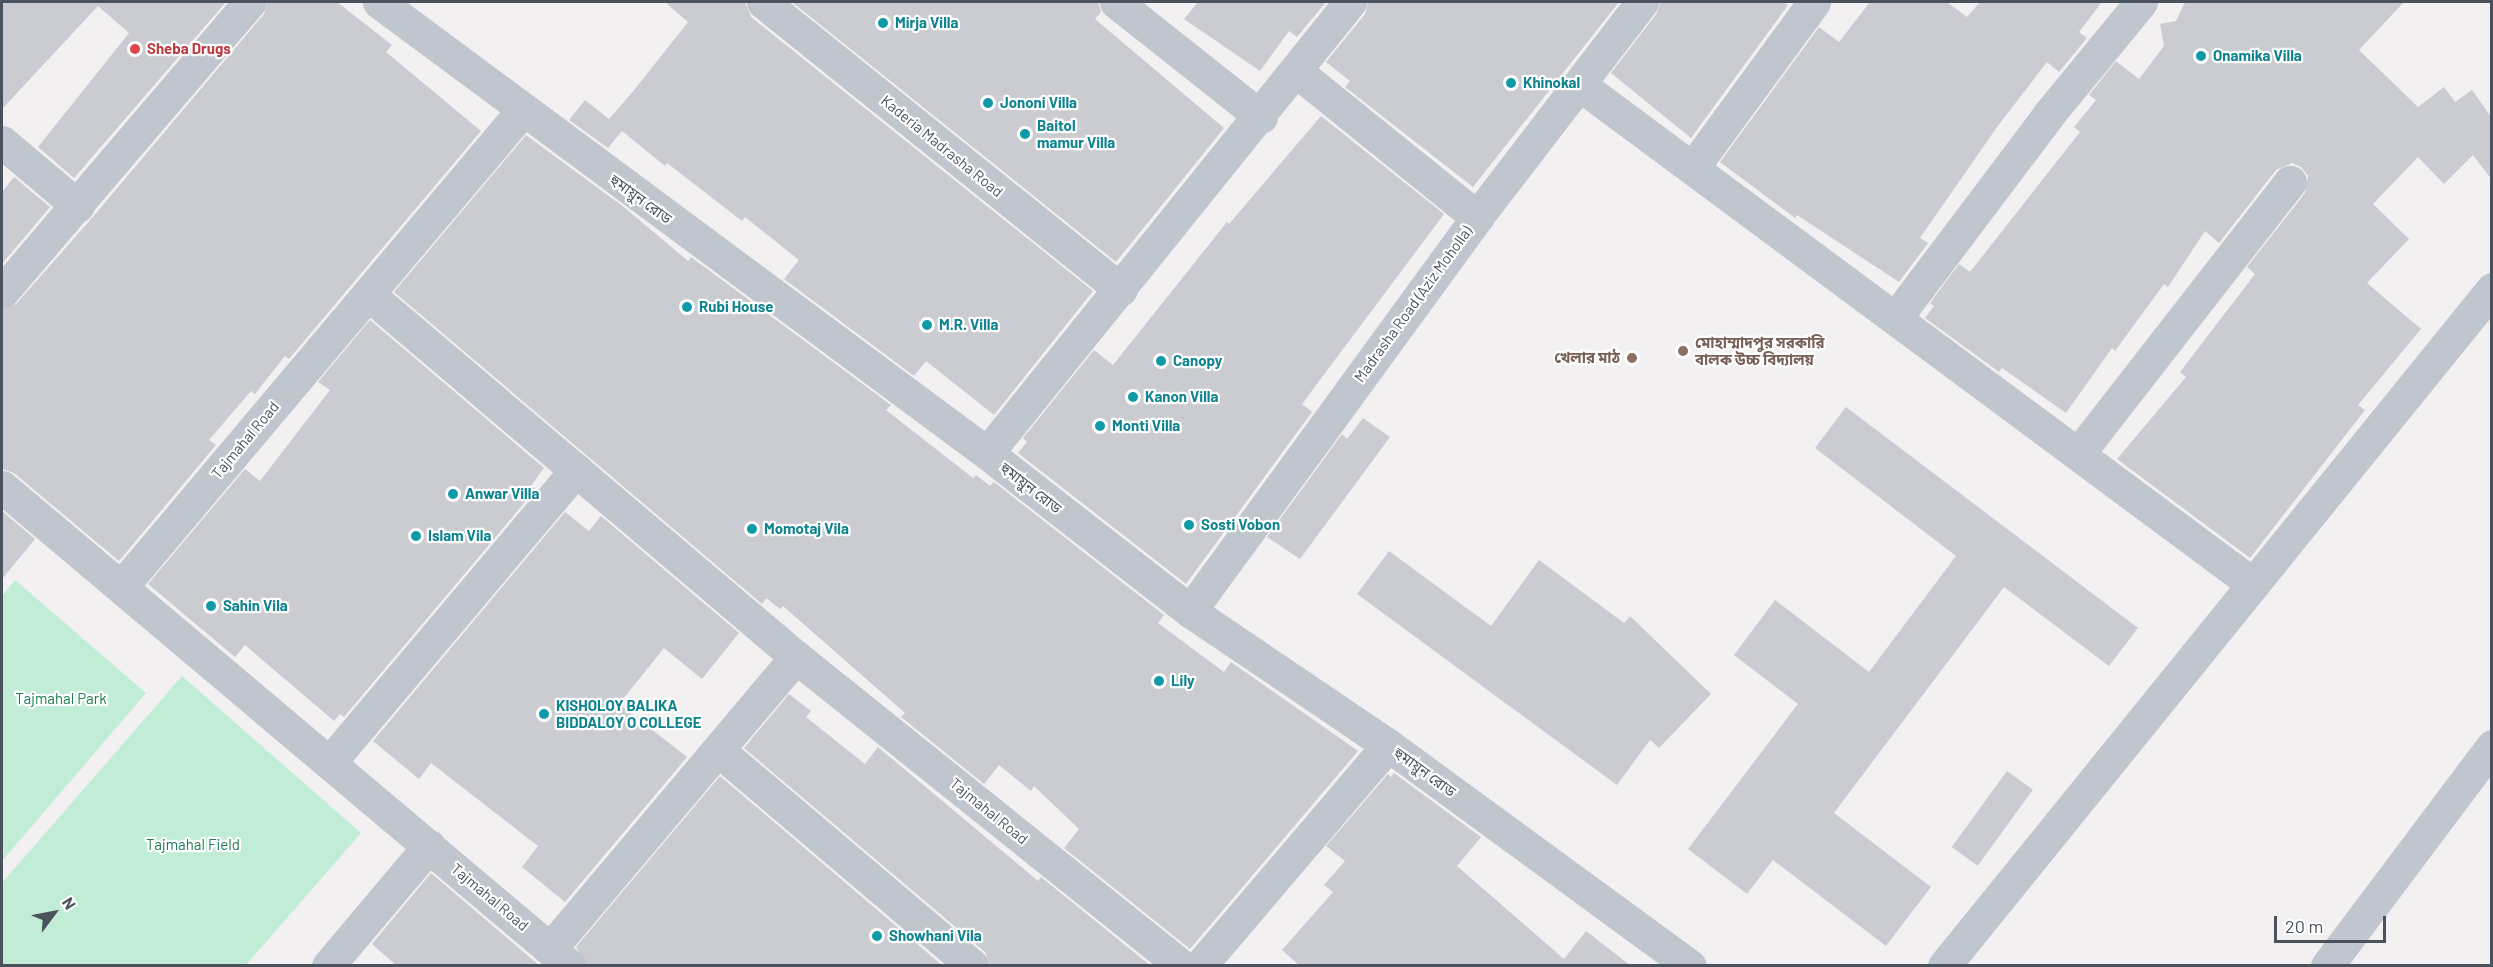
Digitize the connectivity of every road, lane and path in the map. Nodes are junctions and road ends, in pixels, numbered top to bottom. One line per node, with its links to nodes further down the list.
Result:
1 (250, 2): 16 (street)
2 (379, 2): 11 (street, হুমায়ুন রোড)
3 (764, 2): 19 (street, Kaderia Madrasha Road)
4 (1116, 2): 12 (street)
5 (1350, 2): 9 (street)
6 (1642, 2): 10 (street, Madrasha Road (Aziz Moholla))
7 (1814, 2): 14 (street)
8 (2141, 2): 22 (street)
9 (1296, 70): 12 (street); 17 (street)
10 (1580, 85): 14 (street); 17 (street, Madrasha Road (Aziz Moholla))
11 (522, 111): 21 (street, Tajmahal Road); 23 (street, হুমায়ুন রোড)
12 (1261, 117): 19 (street)
13 (2, 142): 16 (street)
14 (1694, 166): 22 (street)
15 (2290, 182): 24 (street)
16 (78, 206): 20 (street)
17 (1477, 217): 29 (street, Madrasha Road (Aziz Moholla))
18 (2492, 289): 27 (street)
19 (1121, 290): 23 (street)
20 (2, 292)
21 (368, 294): 25 (street, Tajmahal Road); 28 (street, Tajmahal Road)
22 (1897, 316): 24 (street)
23 (987, 453): 29 (street, হুমায়ুন রোড)
24 (2078, 454): 27 (street)
25 (576, 470): 30 (street, Tajmahal Road); 34 (street)
26 (2, 487): 28 (street, Tajmahal Road)
27 (2253, 584): 42 (street)
28 (122, 586): 34 (street, Tajmahal Road)
29 (1190, 611): 31 (street, হুমায়ুন রোড)
30 (796, 657): 33 (street, Tajmahal Road); 39 (street, Tajmahal Road)
31 (1388, 745): 40 (street); 41 (street, হুমায়ুন রোড)
32 (2492, 746): 43 (street)
33 (718, 750): 36 (street, Tajmahal Road); 38 (street)
34 (330, 762): 35 (street, Tajmahal Road)
35 (429, 846): 36 (street, Tajmahal Road); 37 (street)
36 (560, 957)
37 (328, 966)
38 (973, 966)
39 (1182, 966)
40 (1200, 966)
41 (1690, 966)
42 (1944, 966)
43 (2326, 966)

